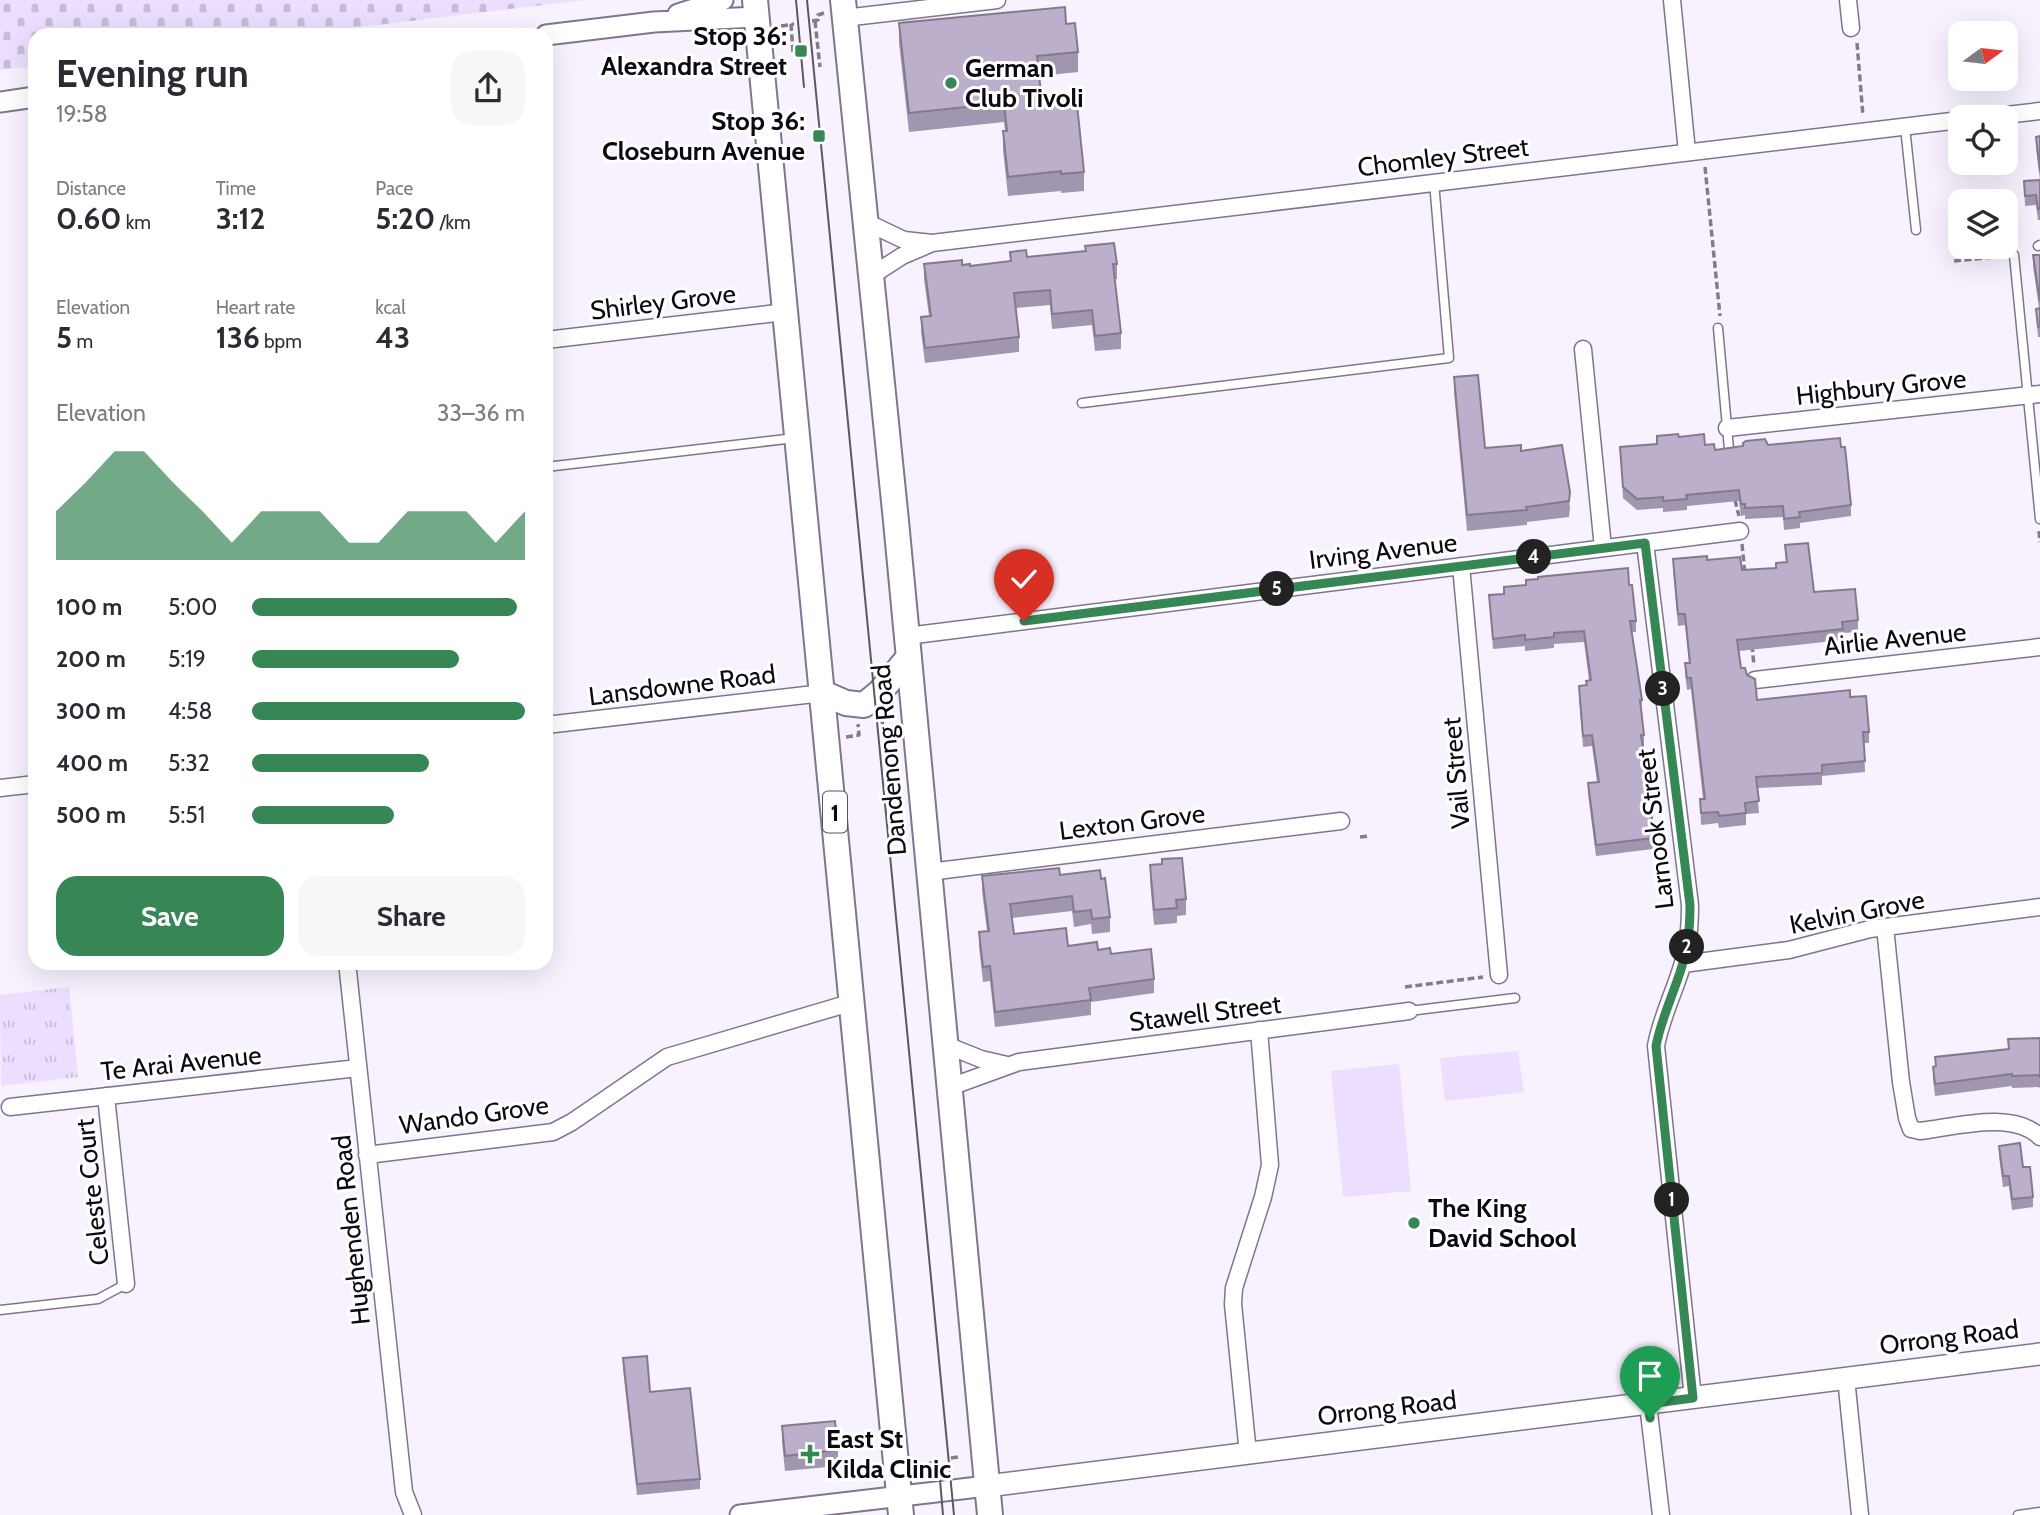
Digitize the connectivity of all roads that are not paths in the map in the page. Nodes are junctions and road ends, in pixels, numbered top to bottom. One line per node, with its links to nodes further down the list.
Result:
1 (723, 0): 8 (street)
2 (775, 0): 7 (highway)
3 (997, 0): 6 (street)
4 (1672, 0): 17 (street)
5 (1848, 0): 9 (street)
6 (837, 10): 19 (highway, Dandenong Road)
7 (762, 17): 8 (street); 24 (highway, 1)
8 (654, 22): 10 (street)
9 (1851, 28)
10 (553, 34)
11 (28, 98): 12 (street)
12 (0, 102)
13 (2040, 111): 14 (street)
14 (2018, 114)
15 (1948, 122): 16 (street, Chomley Street)
16 (1905, 127): 17 (street, Chomley Street); 20 (lane)
17 (1687, 152): 18 (street, Chomley Street)
18 (1434, 182): 21 (street, Chomley Street); 29 (lane)
19 (866, 222): 21 (street, Chomley Street); 23 (highway, Dandenong Road)
20 (1916, 230)
21 (932, 243): 23 (street, Chomley Street)
22 (2015, 259): 28 (lane)
23 (871, 276): 39 (highway, Dandenong Road)
24 (785, 312): 26 (street, Shirley Grove); 31 (highway, 1)
25 (1718, 328): 30 (lane)
26 (553, 339)
27 (1583, 349): 37 (street)
28 (2034, 395): 30 (street, Highbury Grove); 34 (lane)
29 (1082, 403)
30 (1727, 428): 32 (lane)
31 (798, 438): 33 (lane); 42 (highway, 1)
32 (1729, 449)
33 (553, 466)
34 (2040, 519)
35 (1740, 531): 36 (street, Irving Avenue)
36 (1645, 543): 37 (street, Irving Avenue); 50 (street, Larnook Street)
37 (1603, 548): 38 (street, Irving Avenue)
38 (1461, 566): 39 (street, Irving Avenue); 52 (street, Vail Street)
39 (908, 647): 42 (highway); 47 (highway, Dandenong Road)
40 (2040, 647): 41 (street, Airlie Avenue)
41 (1755, 680)
42 (823, 693): 43 (street, Lansdowne Road); 54 (highway, 1)
43 (553, 724)
44 (28, 785): 45 (street)
45 (0, 789)
46 (1341, 821): 47 (street, Lexton Grove)
47 (929, 872): 57 (highway, Dandenong Road)
48 (2040, 907): 49 (street, Kelvin Grove)
49 (1885, 927): 50 (street, Kelvin Grove); 63 (street)
50 (1683, 964): 69 (street, Larnook Street)
51 (348, 970): 59 (street, Hughenden Road)
52 (1499, 975)
53 (1515, 998): 55 (lane)
54 (853, 1002): 64 (street, Wando Grove); 74 (highway, 1)
55 (1409, 1010): 56 (street, Stawell Street)
56 (1259, 1030): 58 (street, Stawell Street); 71 (street)
57 (946, 1045): 58 (street, Stawell Street); 60 (highway, Dandenong Road)
58 (1007, 1065): 60 (street, Stawell Street)
59 (358, 1068): 61 (street, Te Arai Avenue); 64 (street, Hughenden Road)
60 (950, 1087): 72 (highway, Dandenong Road)
61 (106, 1096): 62 (street, Te Arai Avenue); 65 (street, Celeste Court)
62 (10, 1107)
63 (2040, 1137)
64 (366, 1155): 73 (street, Hughenden Road)
65 (126, 1284): 66 (lane)
66 (0, 1310)
67 (2040, 1354): 68 (main road, Orrong Road)
68 (1846, 1378): 69 (main road, Orrong Road); 81 (street)
69 (1693, 1398): 70 (main road, Orrong Road)
70 (1648, 1404): 71 (main road, Orrong Road); 80 (street)
71 (1248, 1454): 72 (main road, Orrong Road)
72 (987, 1486): 74 (street, Orrong Road); 79 (highway, Dandenong Road)
73 (404, 1492): 76 (street, Hughenden Road); 77 (street, Hughenden Road)
74 (900, 1506): 78 (street, Orrong Road)
75 (2040, 1512): 82 (lane)
76 (401, 1515)
77 (413, 1515)
78 (740, 1515)
79 (990, 1515)
80 (1661, 1515)
81 (1860, 1515)
82 (2018, 1515)

